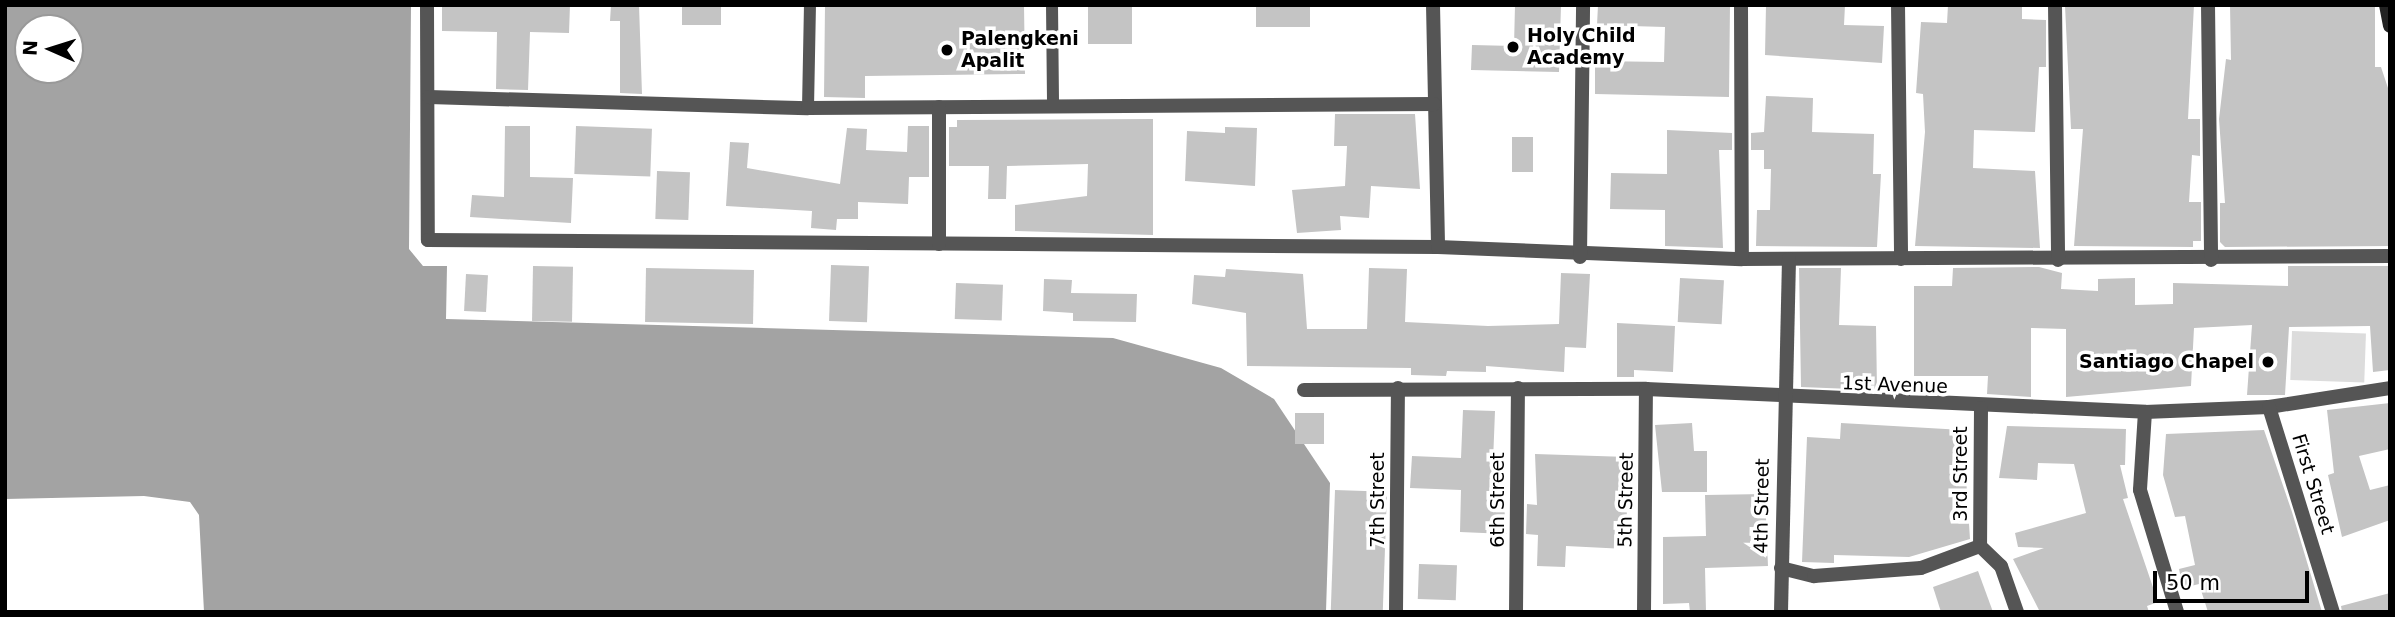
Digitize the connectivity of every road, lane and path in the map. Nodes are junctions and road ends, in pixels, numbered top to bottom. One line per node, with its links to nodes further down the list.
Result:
1 (427, 5): 12 (street)
2 (810, 5): 16 (lane)
3 (1052, 5): 14 (lane)
4 (1433, 5): 13 (street)
5 (1583, 5): 20 (street)
6 (1741, 5): 21 (street)
7 (1898, 5): 23 (street)
8 (2055, 5): 24 (street)
9 (2208, 5): 25 (street)
10 (2386, 5): 11 (main road)
11 (2390, 26)
12 (429, 97): 16 (street); 17 (street)
13 (1434, 104): 14 (street); 18 (street)
14 (1054, 106): 15 (street)
15 (939, 107): 16 (street); 17 (street)
16 (808, 108)
17 (939, 244): 18 (street)
18 (1438, 247): 20 (street)
19 (2390, 256): 25 (street)
20 (1580, 257): 21 (street)
21 (1742, 259): 22 (street)
22 (1789, 259): 23 (street); 31 (street, 4th Street)
23 (1901, 259): 24 (street)
24 (2058, 260): 25 (street)
25 (2211, 260)
26 (1398, 388): 27 (street, 1st Avenue); 30 (street, 1st Avenue); 37 (street, 7th Street)
27 (1518, 388): 29 (street, 1st Avenue); 38 (street, 6th Street)
28 (2390, 388): 32 (street, 1st Avenue)
29 (1646, 389): 31 (street, 1st Avenue); 39 (street, 5th Street)
30 (1304, 390)
31 (1783, 400): 33 (street, 1st Avenue); 36 (street, 4th Street)
32 (2269, 407): 34 (street, 1st Avenue); 43 (street, First Street)
33 (1981, 408): 34 (street, 1st Avenue); 35 (street, 3rd Street)
34 (2145, 412): 42 (street)
35 (1980, 546): 36 (street); 41 (street, 3rd Street)
36 (1781, 568): 40 (street, 4th Street)
37 (1396, 612)
38 (1516, 612)
39 (1644, 612)
40 (1781, 612)
41 (2017, 612)
42 (2177, 612)
43 (2333, 612)

